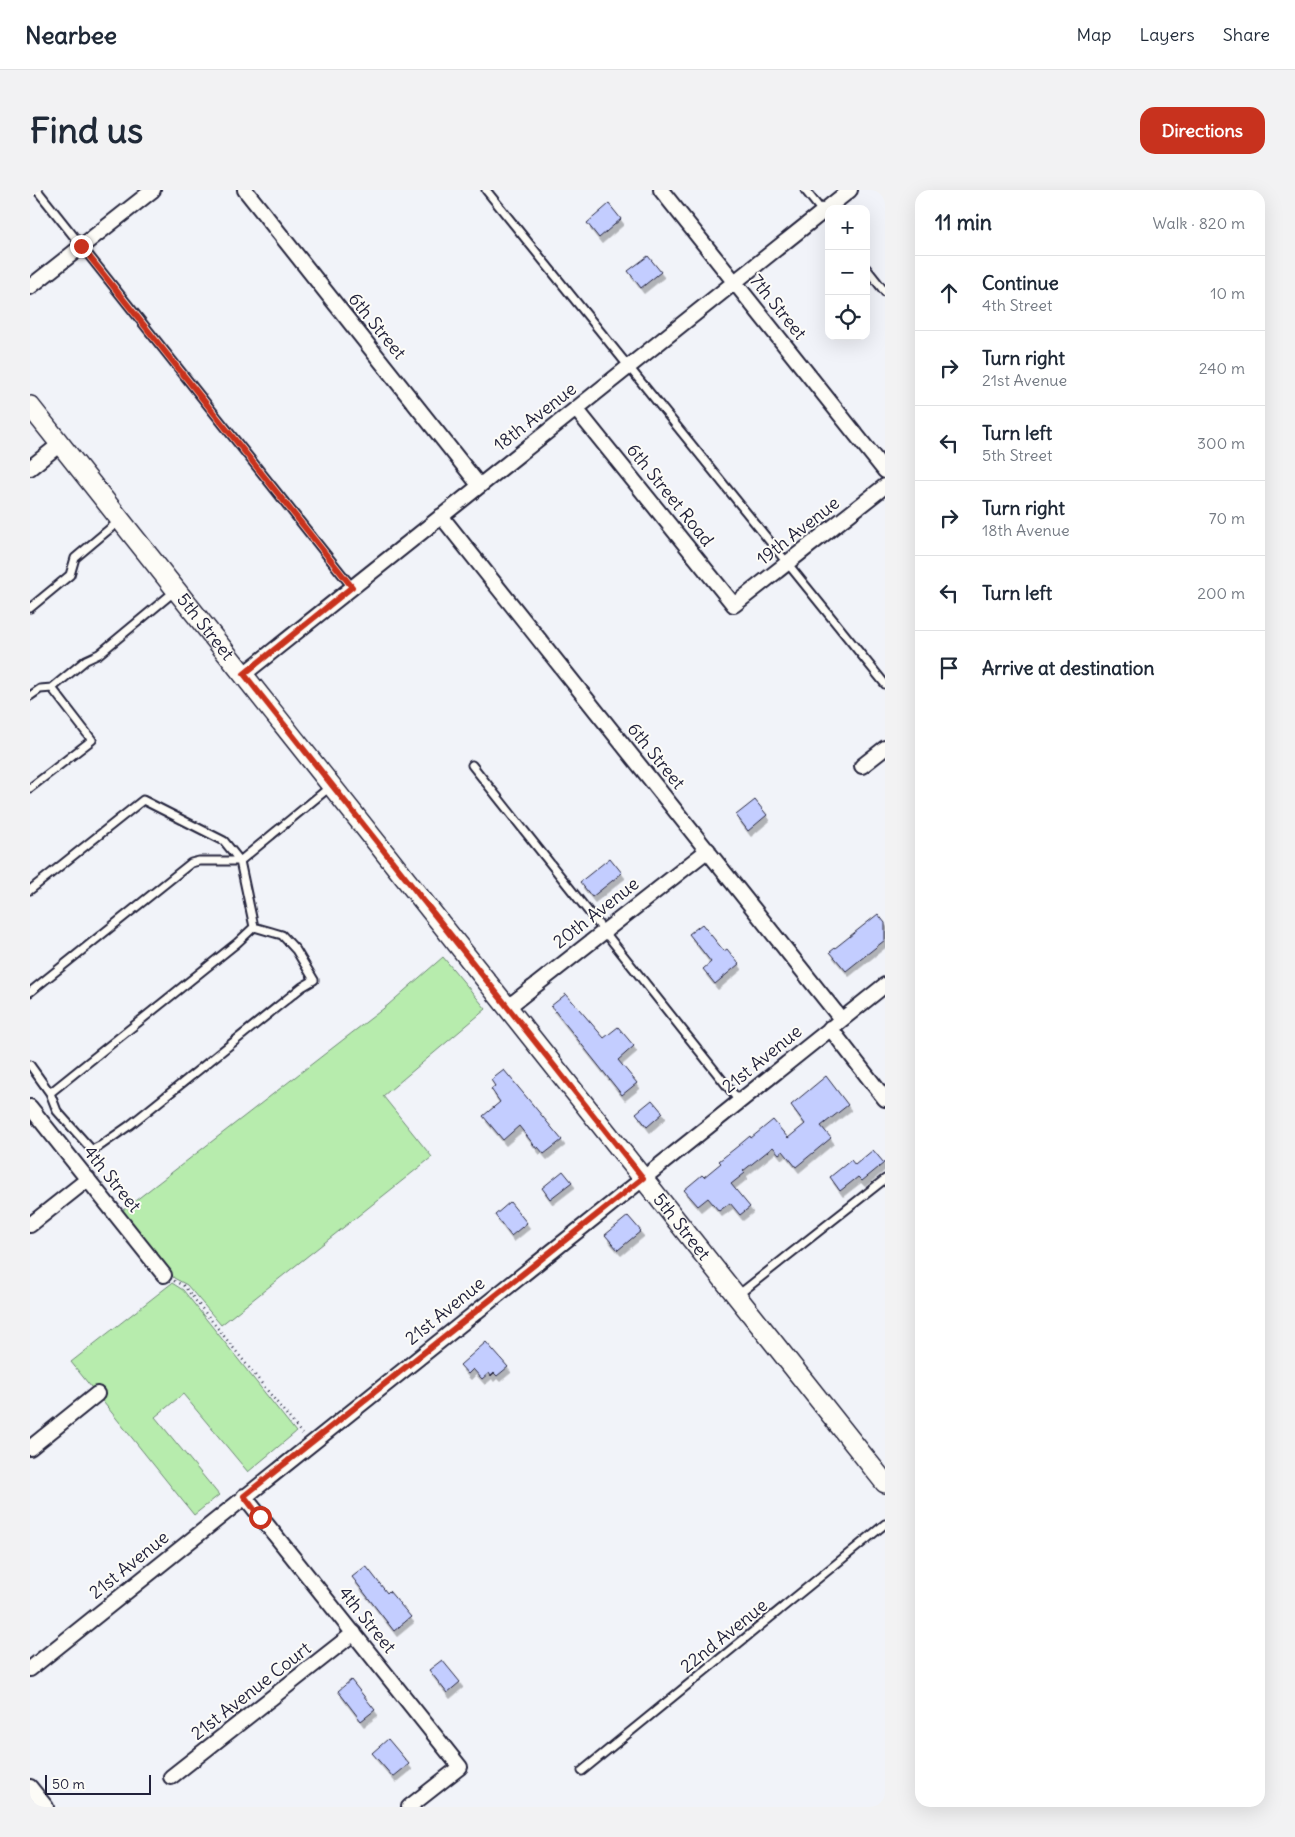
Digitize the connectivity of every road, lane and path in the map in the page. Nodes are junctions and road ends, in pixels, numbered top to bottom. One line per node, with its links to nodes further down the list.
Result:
1 (37, 190): 11 (lane)
2 (153, 190): 11 (street)
3 (245, 190): 22 (street, 6th Street)
4 (486, 190): 16 (lane)
5 (661, 190): 13 (street, 7th Street)
6 (805, 190): 9 (lane)
7 (850, 190): 8 (street, 18th Avenue)
8 (836, 205)
9 (825, 215)
10 (825, 217): 13 (street, 18th Avenue)
11 (81, 246): 14 (street); 27 (lane)
12 (870, 273): 15 (lane)
13 (734, 282): 16 (street, 18th Avenue); 21 (street, 7th Street)
14 (30, 287)
15 (885, 292)
16 (628, 367): 18 (street, 18th Avenue); 26 (lane)
17 (30, 406): 19 (main road, 5th Street)
18 (576, 408): 22 (street, 18th Avenue); 29 (street, 6th Street Road)
19 (60, 444): 20 (street); 25 (main road, 5th Street)
20 (30, 468)
21 (885, 471)
22 (480, 485): 24 (street, 18th Avenue)
23 (885, 486): 26 (street, 19th Avenue)
24 (441, 516): 27 (street, 18th Avenue); 40 (street, 6th Street)
25 (120, 520): 28 (main road, 5th Street); 30 (lane)
26 (787, 563): 29 (street, 19th Avenue); 32 (lane)
27 (352, 587): 31 (street, 18th Avenue)
28 (176, 590): 31 (main road, 5th Street); 33 (lane)
29 (734, 605)
30 (30, 608)
31 (244, 674): 38 (main road, 5th Street)
32 (885, 684)
33 (52, 688): 34 (lane); 39 (lane)
34 (30, 696)
35 (885, 748): 37 (street)
36 (472, 765): 44 (lane)
37 (862, 766)
38 (331, 786): 41 (lane); 47 (main road, 5th Street)
39 (30, 788)
40 (708, 850): 44 (street, 20th Avenue); 48 (street, 6th Street)
41 (240, 861): 42 (lane); 43 (lane); 46 (lane)
42 (30, 890)
43 (254, 927): 51 (lane); 51 (lane)
44 (604, 930): 47 (street, 20th Avenue); 53 (lane)
45 (885, 985): 48 (street, 21st Avenue)
46 (30, 992)
47 (508, 1007): 55 (main road, 5th Street)
48 (841, 1019): 49 (street, 21st Avenue)
49 (830, 1028): 52 (street); 53 (street, 21st Avenue)
50 (30, 1065): 51 (lane)
51 (50, 1093)
52 (885, 1099)
53 (739, 1101): 55 (street, 21st Avenue)
54 (30, 1107): 56 (street, 4th Street)
55 (643, 1178): 60 (main road, 5th Street); 65 (street, 21st Avenue)
56 (88, 1179): 58 (street); 59 (street, 4th Street)
57 (885, 1179): 60 (lane)
58 (30, 1225)
59 (164, 1275): 62 (path)
60 (736, 1296): 64 (main road, 5th Street)
61 (97, 1394): 63 (street)
62 (302, 1434)
63 (30, 1448)
64 (885, 1484)
65 (244, 1496): 67 (street, 4th Street); 68 (street, 21st Avenue)
66 (885, 1524): 69 (lane, 22nd Avenue)
67 (354, 1633): 70 (street, 21st Avenue Court); 73 (street, 4th Street)
68 (30, 1668)
69 (582, 1772)
70 (171, 1777)
71 (30, 1787): 72 (street)
72 (46, 1807)
73 (409, 1807)

